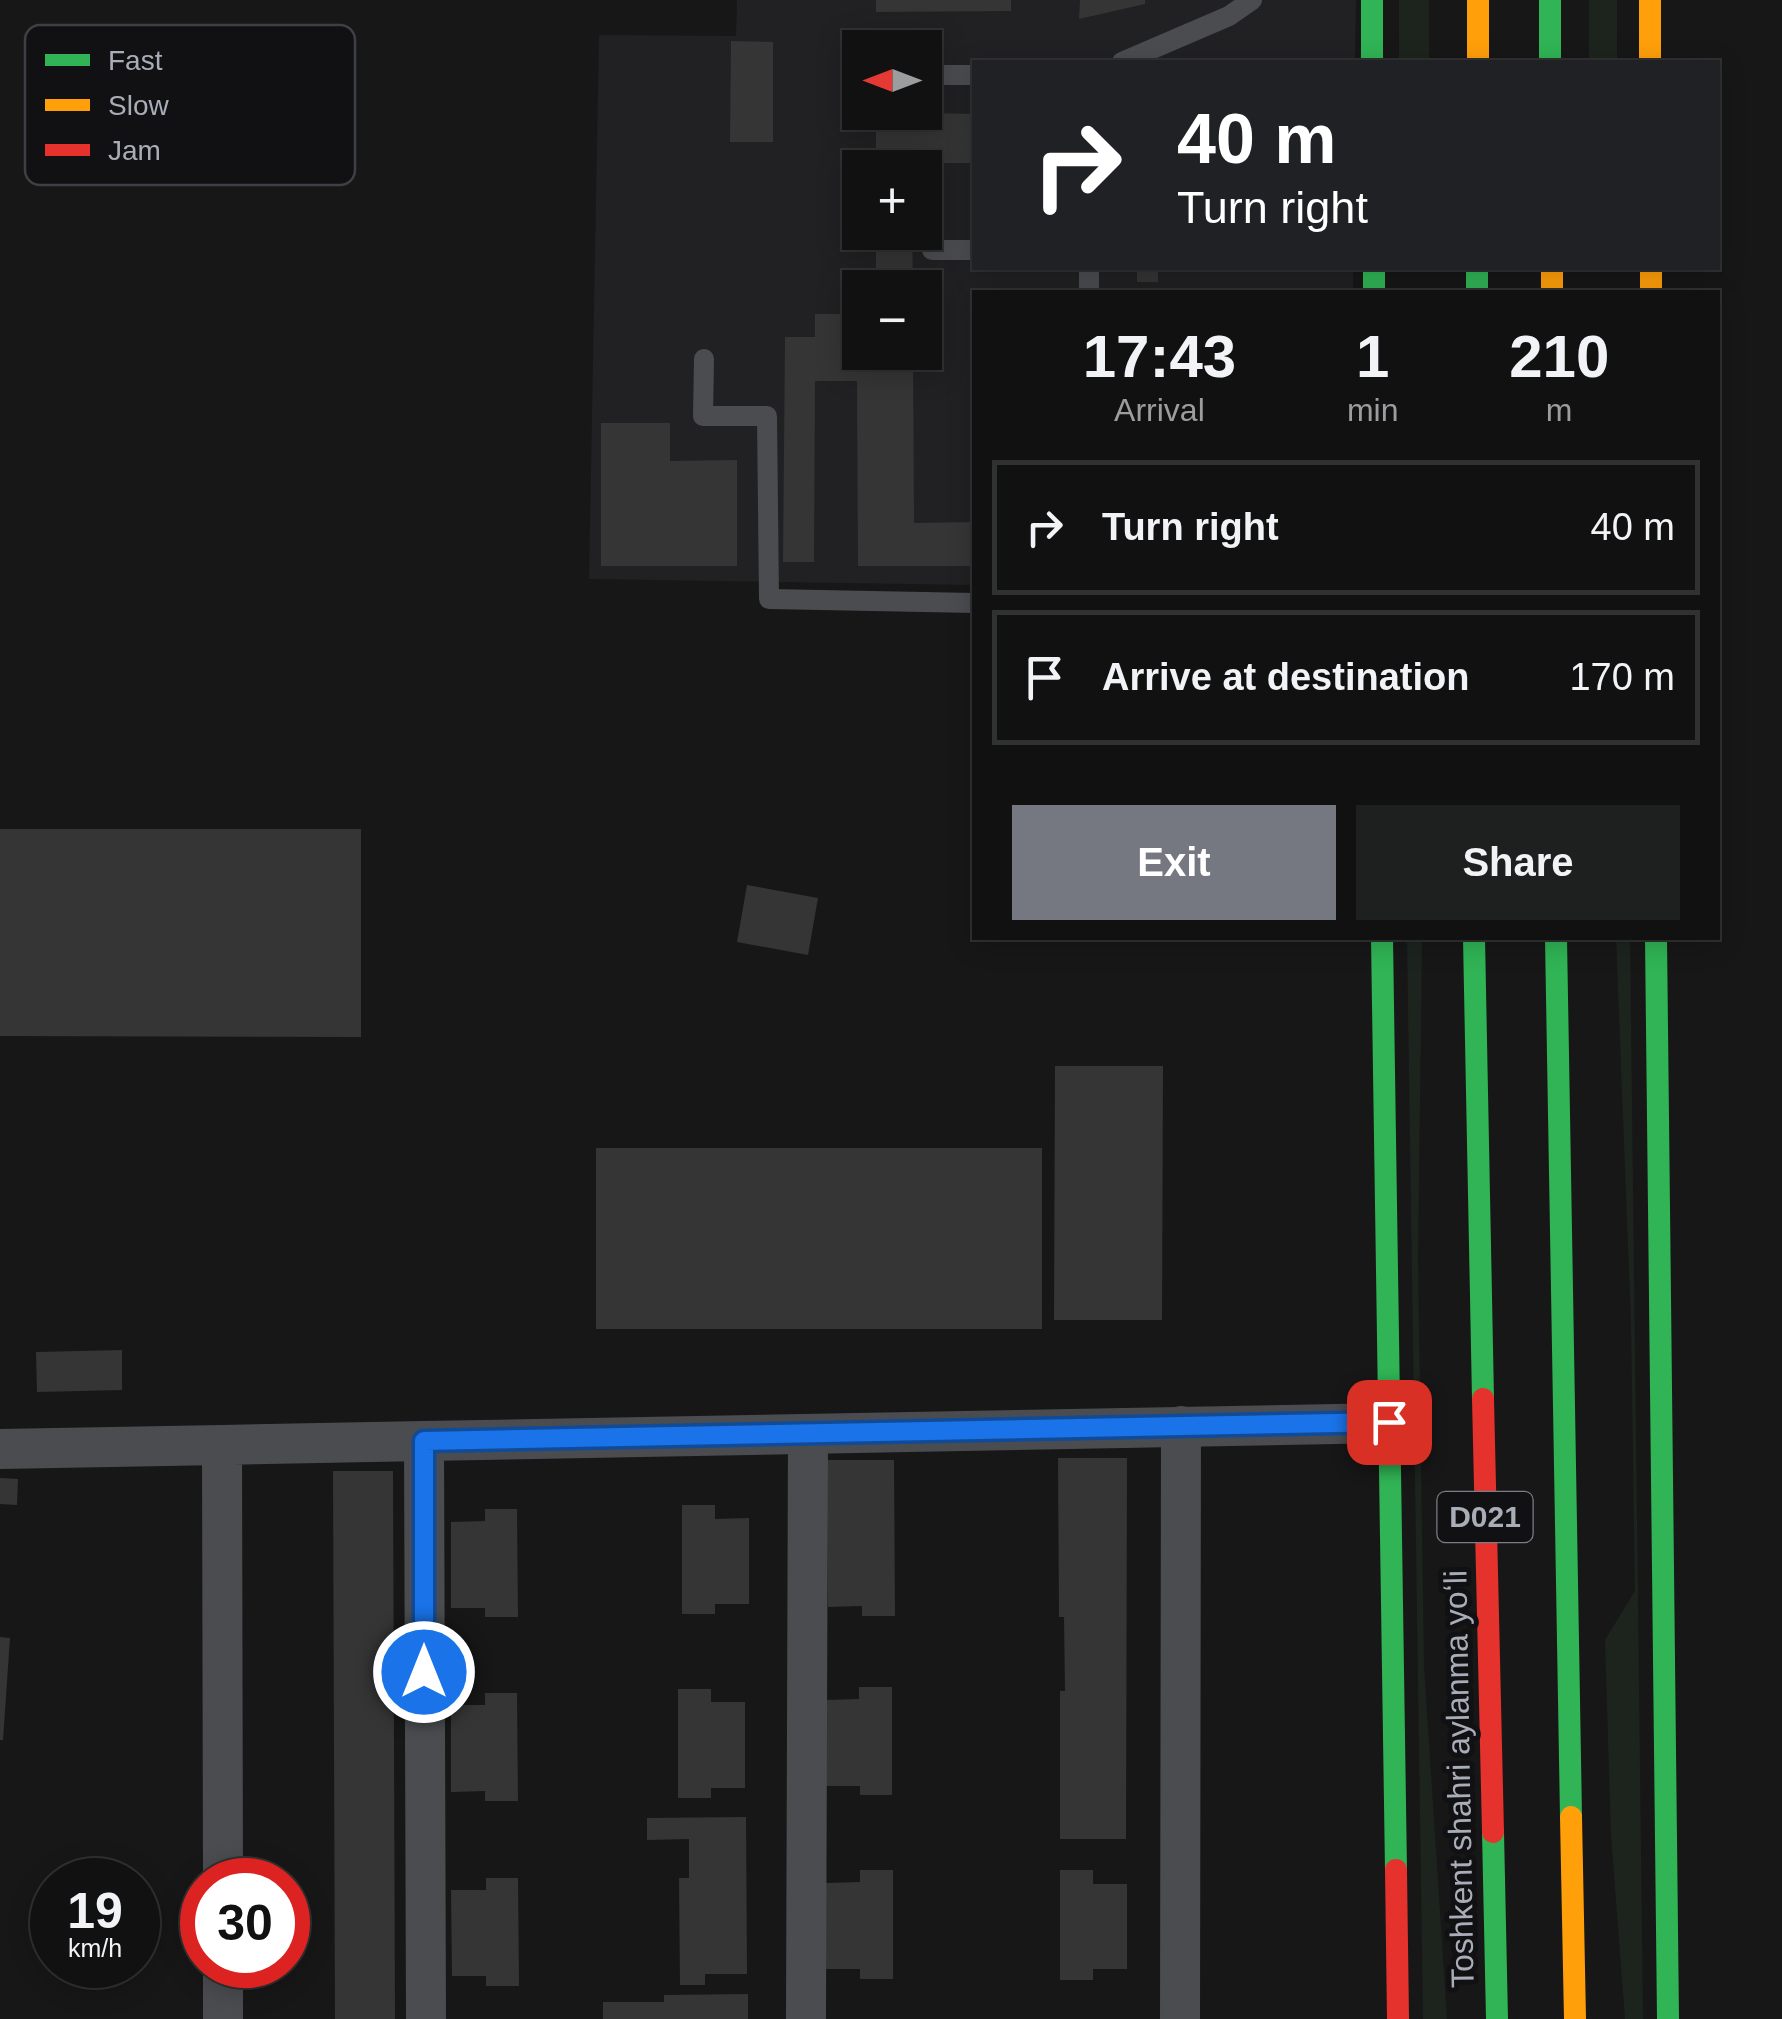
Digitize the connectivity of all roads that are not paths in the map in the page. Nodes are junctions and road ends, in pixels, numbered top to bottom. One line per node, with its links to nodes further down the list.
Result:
1 (1252, 0): 6 (lane)
2 (1372, 0): 7 (highway)
3 (1478, 0): 8 (highway)
4 (1550, 0): 9 (highway)
5 (1650, 0): 10 (highway)
6 (1127, 60)
7 (1372, 60)
8 (1478, 60)
9 (1550, 60)
10 (1650, 60)
11 (942, 76): 12 (lane)
12 (972, 76)
13 (942, 250): 14 (lane)
14 (972, 250)
15 (704, 359): 16 (lane)
16 (972, 603)
17 (1382, 940): 25 (highway)
18 (1455, 940): 23 (highway)
19 (1474, 940): 23 (highway, Toshkent shahri aylanma yoʻli / D021)
20 (1556, 940): 24 (highway, D021)
21 (1579, 940): 24 (highway)
22 (1656, 940): 44 (highway)
23 (1474, 1014): 32 (highway, Toshkent shahri aylanma yoʻli / D021)
24 (1556, 1039): 31 (highway, D021)
25 (1389, 1422): 26 (street); 41 (highway)
26 (1180, 1426): 27 (street); 40 (street)
27 (808, 1434): 28 (street); 39 (street)
28 (424, 1441): 29 (street); 38 (street)
29 (222, 1445): 30 (street); 35 (street)
30 (0, 1449)
31 (1566, 1472): 33 (highway); 43 (highway, D021)
32 (1484, 1474): 34 (highway); 42 (highway, Toshkent shahri aylanma yoʻli / D021)
33 (1546, 1490)
34 (1511, 1496)
35 (222, 1858)
36 (223, 1988): 37 (street)
37 (223, 2019)
38 (426, 2019)
39 (806, 2019)
40 (1180, 2019)
41 (1398, 2019)
42 (1497, 2019)
43 (1576, 2019)
44 (1668, 2019)

